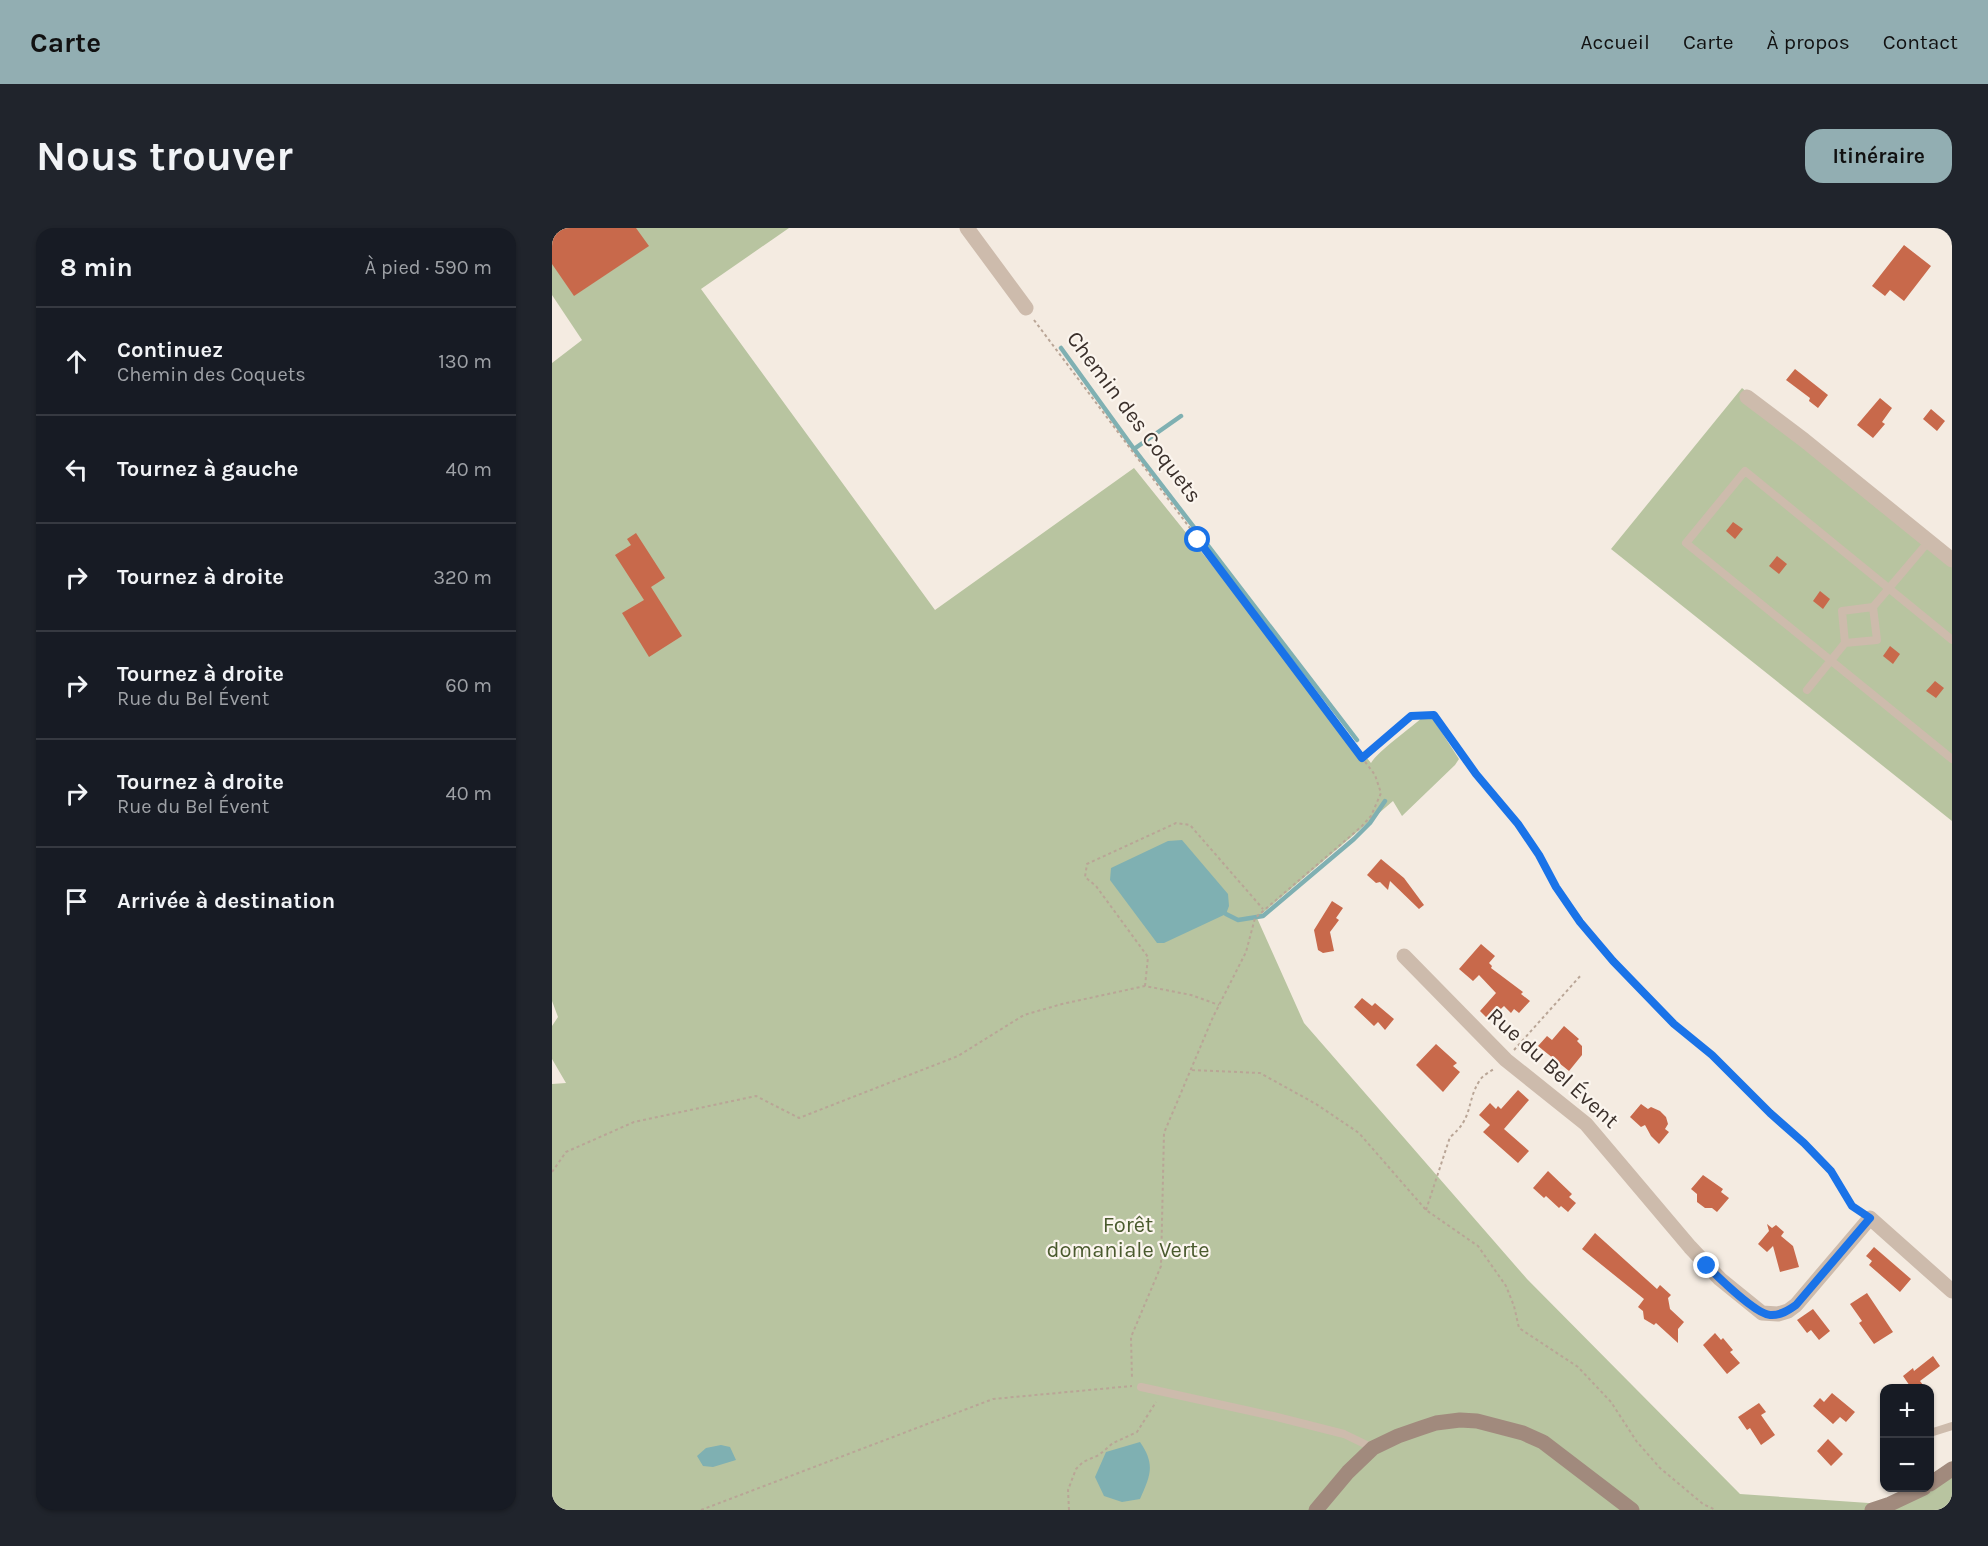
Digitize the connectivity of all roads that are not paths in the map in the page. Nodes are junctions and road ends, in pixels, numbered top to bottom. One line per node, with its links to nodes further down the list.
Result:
1 (967, 228): 2 (street)
2 (1026, 308)
3 (1747, 397): 4 (street)
4 (1929, 541): 5 (street); 6 (lane)
5 (1952, 560)
6 (1889, 588): 7 (lane); 8 (lane); 10 (lane)
7 (1873, 607): 9 (lane); 9 (lane)
8 (1952, 640)
9 (1845, 643): 10 (lane)
10 (1831, 661): 11 (lane); 12 (lane)
11 (1807, 690)
12 (1952, 759)
13 (1404, 956): 14 (street, Rue du Bel Évent)
14 (1952, 1291)
15 (1137, 1386): 18 (lane)
16 (1952, 1426): 17 (lane)
17 (1934, 1431)
18 (1373, 1448): 22 (main road); 23 (main road)
19 (1952, 1469): 20 (main road)
20 (1934, 1481)
21 (1914, 1492): 24 (main road)
22 (1316, 1510)
23 (1632, 1510)
24 (1872, 1510)

